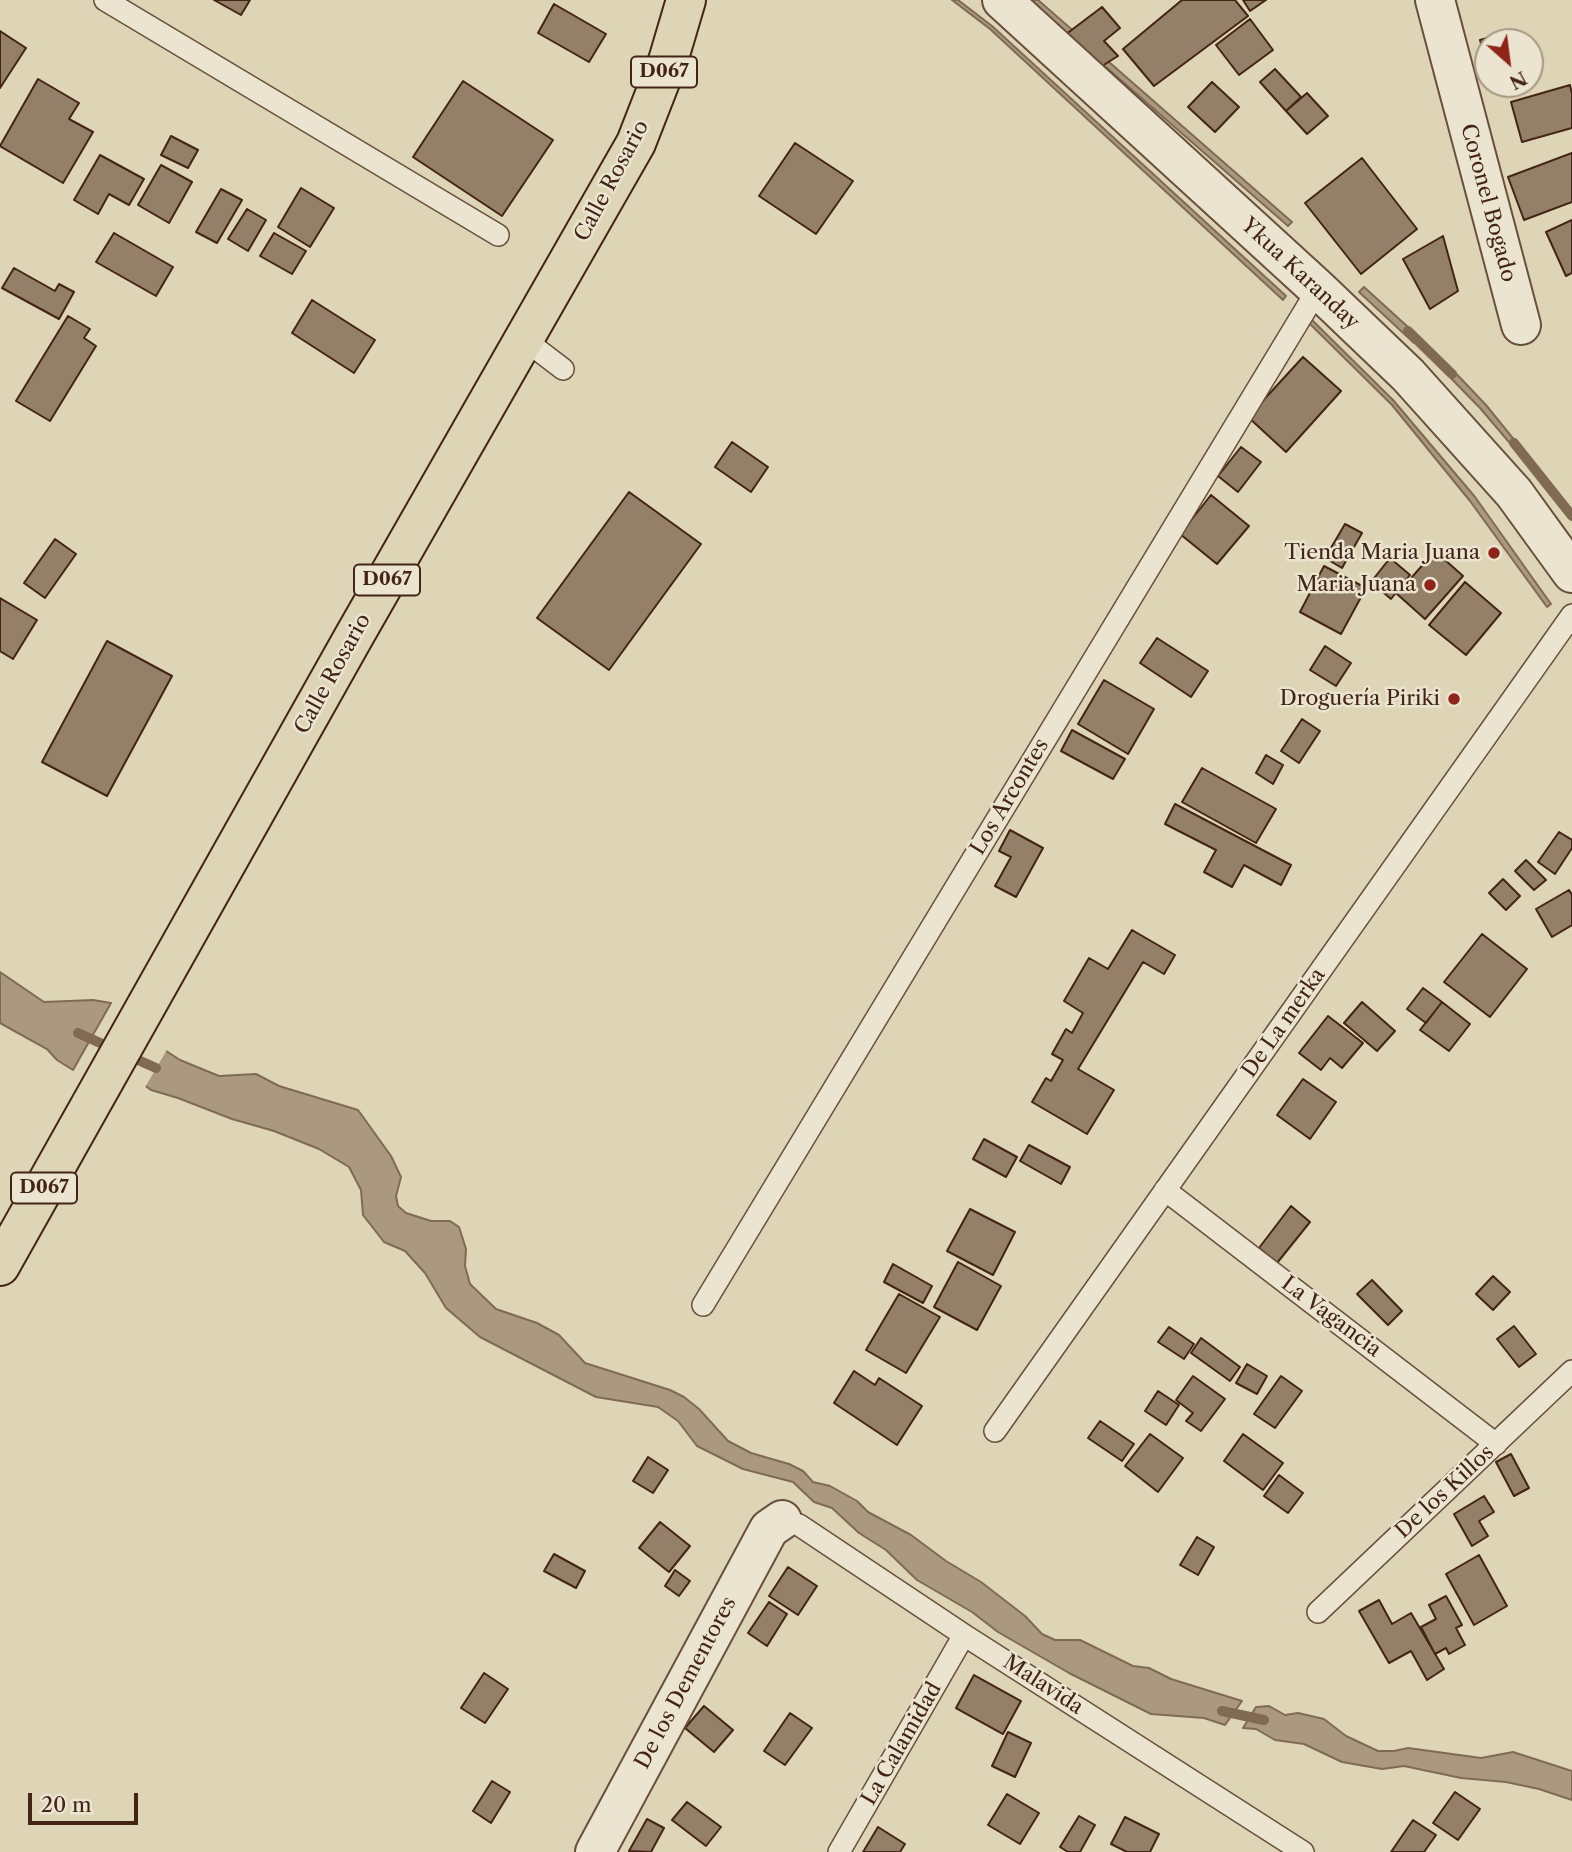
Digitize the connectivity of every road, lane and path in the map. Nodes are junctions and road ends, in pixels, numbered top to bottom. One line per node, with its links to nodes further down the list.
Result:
1 (105, 0): 5 (lane)
2 (686, 0): 8 (main road, Calle Rosario / D067)
3 (1002, 0): 6 (street, Ykua Karanday)
4 (1435, 0): 7 (street, Coronel Bogado)
5 (498, 235)
6 (1318, 289): 10 (street, Ykua Karanday); 14 (lane, Los Arcontes)
7 (1521, 325)
8 (525, 340): 9 (lane); 13 (main road, Calle Rosario / D067)
9 (563, 369)
10 (1572, 573)
11 (1572, 615): 12 (lane, De La merka)
12 (1165, 1191): 16 (lane, De La merka); 17 (lane, La Vagancia)
13 (0, 1266)
14 (703, 1305)
15 (1572, 1371): 17 (lane, De los Killos)
16 (995, 1432)
17 (1496, 1444): 19 (lane, De los Killos)
18 (782, 1520): 20 (lane, Malavida); 21 (street, De los Dementores)
19 (1318, 1612)
20 (964, 1635): 22 (lane, La Calamidad); 23 (lane, Malavida)
21 (595, 1852)
22 (839, 1852)
23 (1303, 1852)

